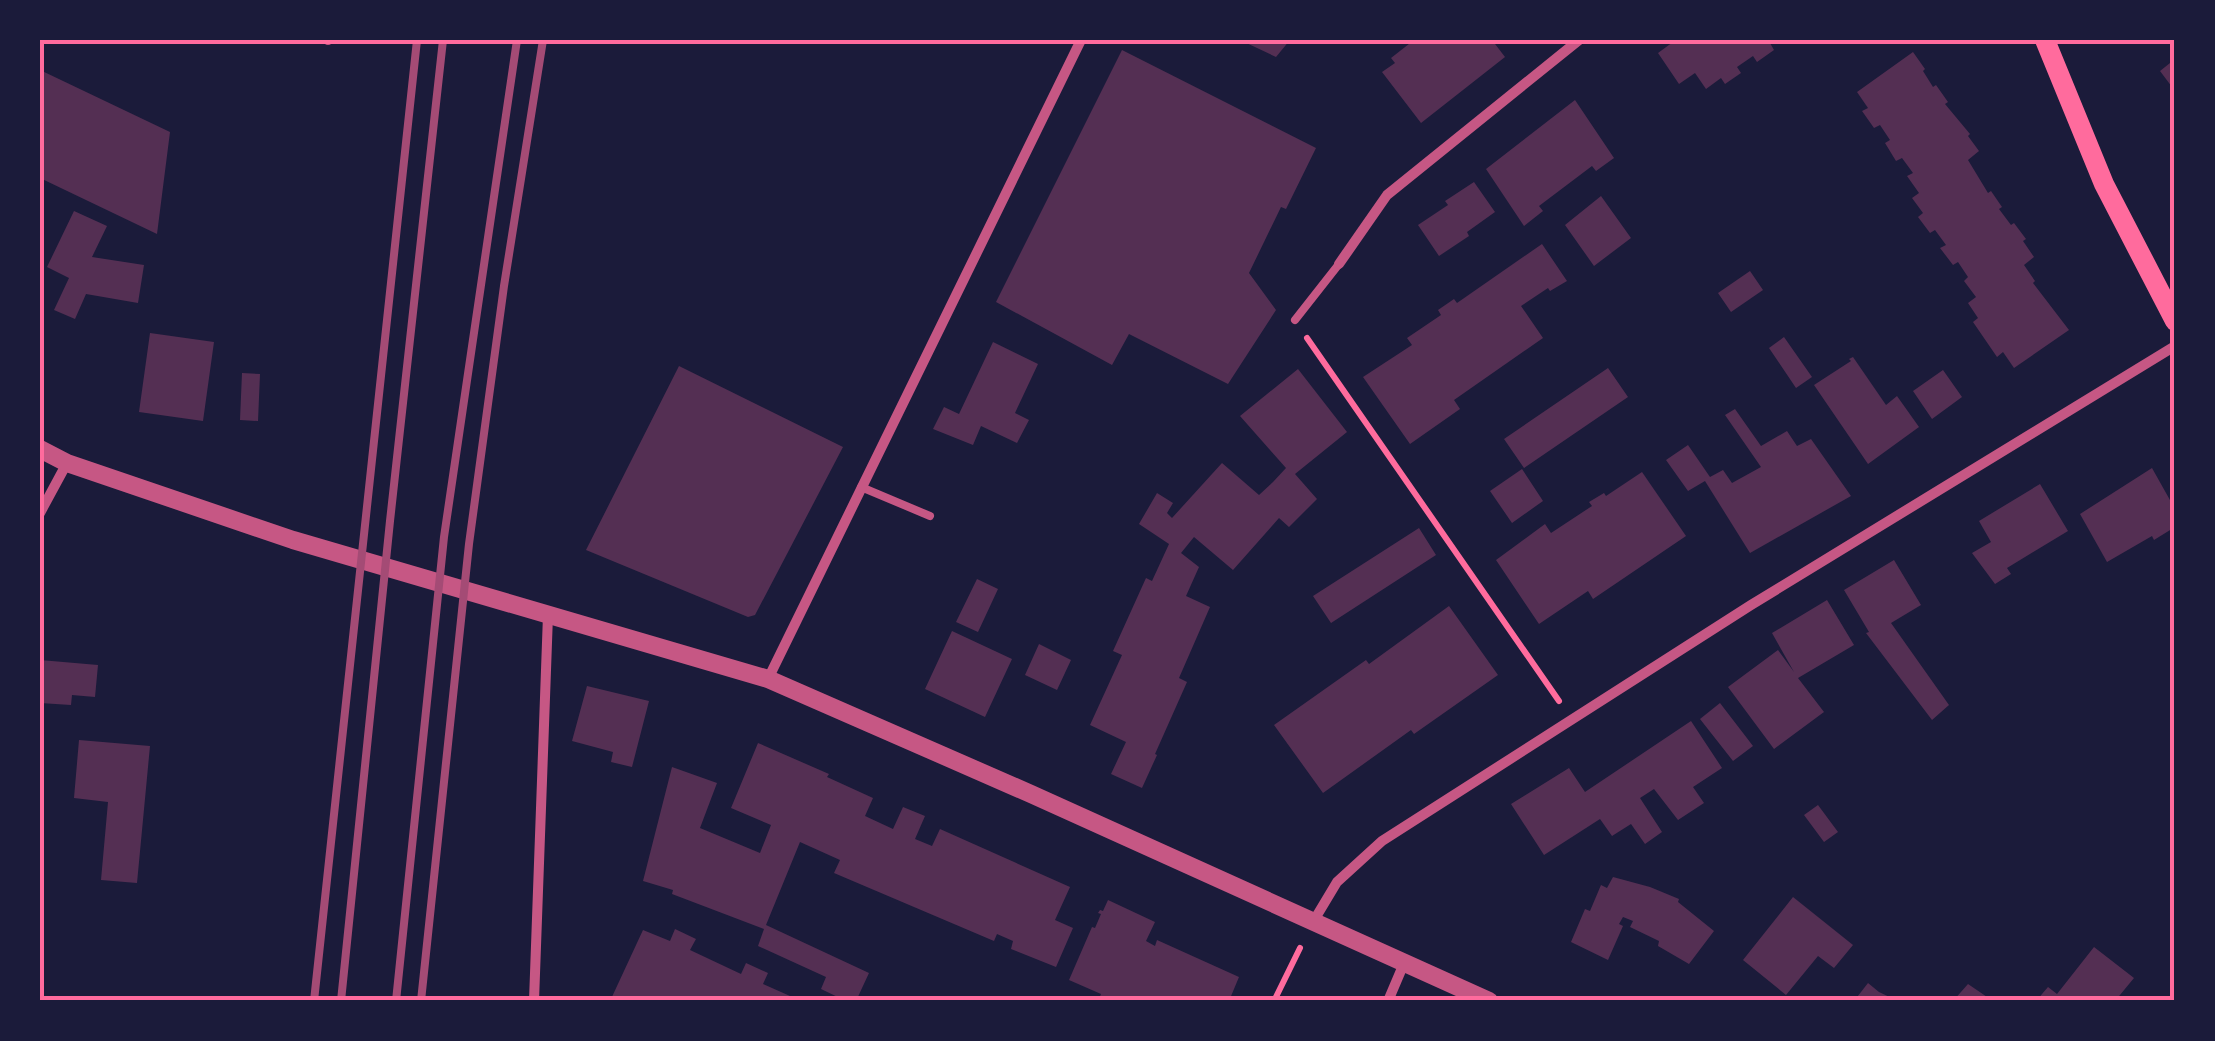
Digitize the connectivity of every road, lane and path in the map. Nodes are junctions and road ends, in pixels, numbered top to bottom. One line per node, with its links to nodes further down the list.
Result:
1 (1081, 40): 10 (street)
2 (1579, 40): 4 (street)
3 (2045, 40): 6 (main road)
4 (1339, 264): 5 (lane)
5 (1295, 320): 15 (path)
6 (2175, 321)
7 (2175, 346): 15 (street)
8 (40, 450): 9 (street)
9 (67, 463): 11 (street); 13 (street)
10 (860, 487): 12 (lane); 14 (street)
11 (40, 513)
12 (930, 516)
13 (548, 616): 14 (street); 18 (street)
14 (768, 679): 16 (street)
15 (1571, 718): 16 (street)
16 (1313, 922): 17 (street); 19 (path)
17 (1405, 961): 20 (street); 21 (street)
18 (534, 1001)
19 (1274, 1001)
20 (1388, 1001)
21 (1489, 1001)

